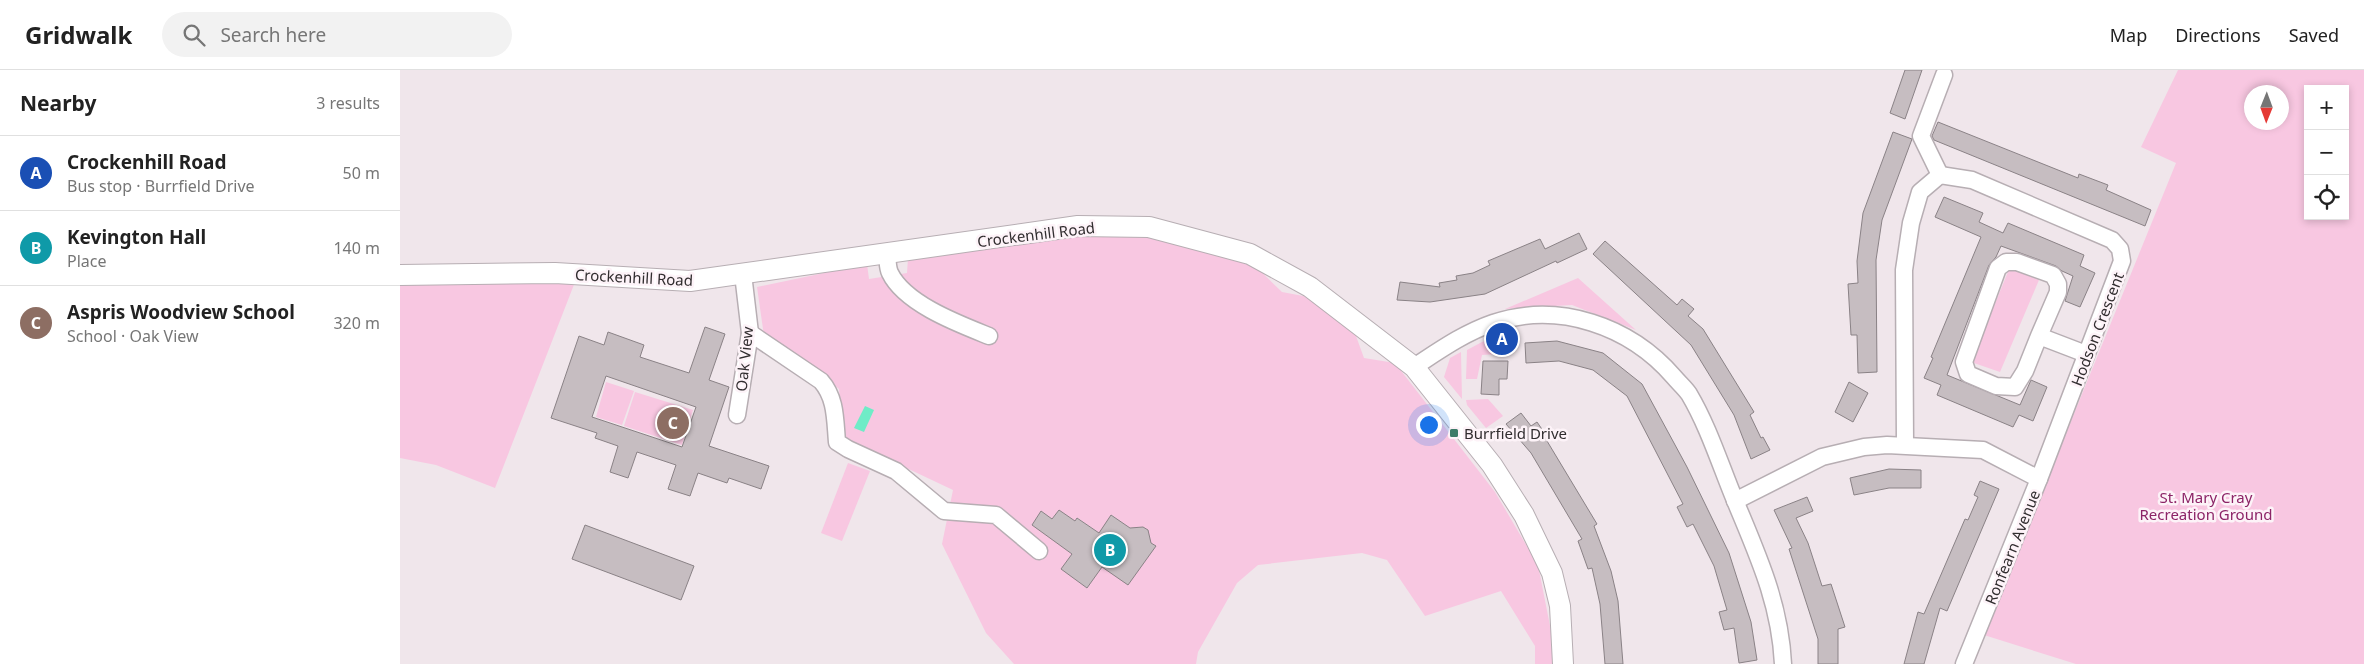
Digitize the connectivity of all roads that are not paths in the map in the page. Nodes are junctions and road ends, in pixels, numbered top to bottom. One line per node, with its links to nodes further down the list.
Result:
1 (1944, 75): 2 (street)
2 (1940, 175): 9 (street, Hodson Crescent); 12 (street)
3 (887, 254): 4 (main road, Crockenhill Road); 7 (street); 10 (main road, Crockenhill Road)
4 (743, 274): 5 (main road, Crockenhill Road); 6 (street, Oak View)
5 (400, 275)
6 (750, 333): 11 (street, Oak View); 15 (street)
7 (990, 336)
8 (2039, 336): 8 (street); 9 (street)
9 (2086, 354): 13 (street, Hodson Crescent)
10 (1414, 367): 14 (street); 16 (main road, Crockenhill Road)
11 (737, 415)
12 (1905, 444): 13 (street, Ronfearn Avenue); 14 (street, Ronfearn Avenue)
13 (2039, 479): 18 (street, Ronfearn Avenue)
14 (1735, 501): 17 (street)
15 (1039, 551)
16 (1563, 664)
17 (1783, 664)
18 (1964, 664)

